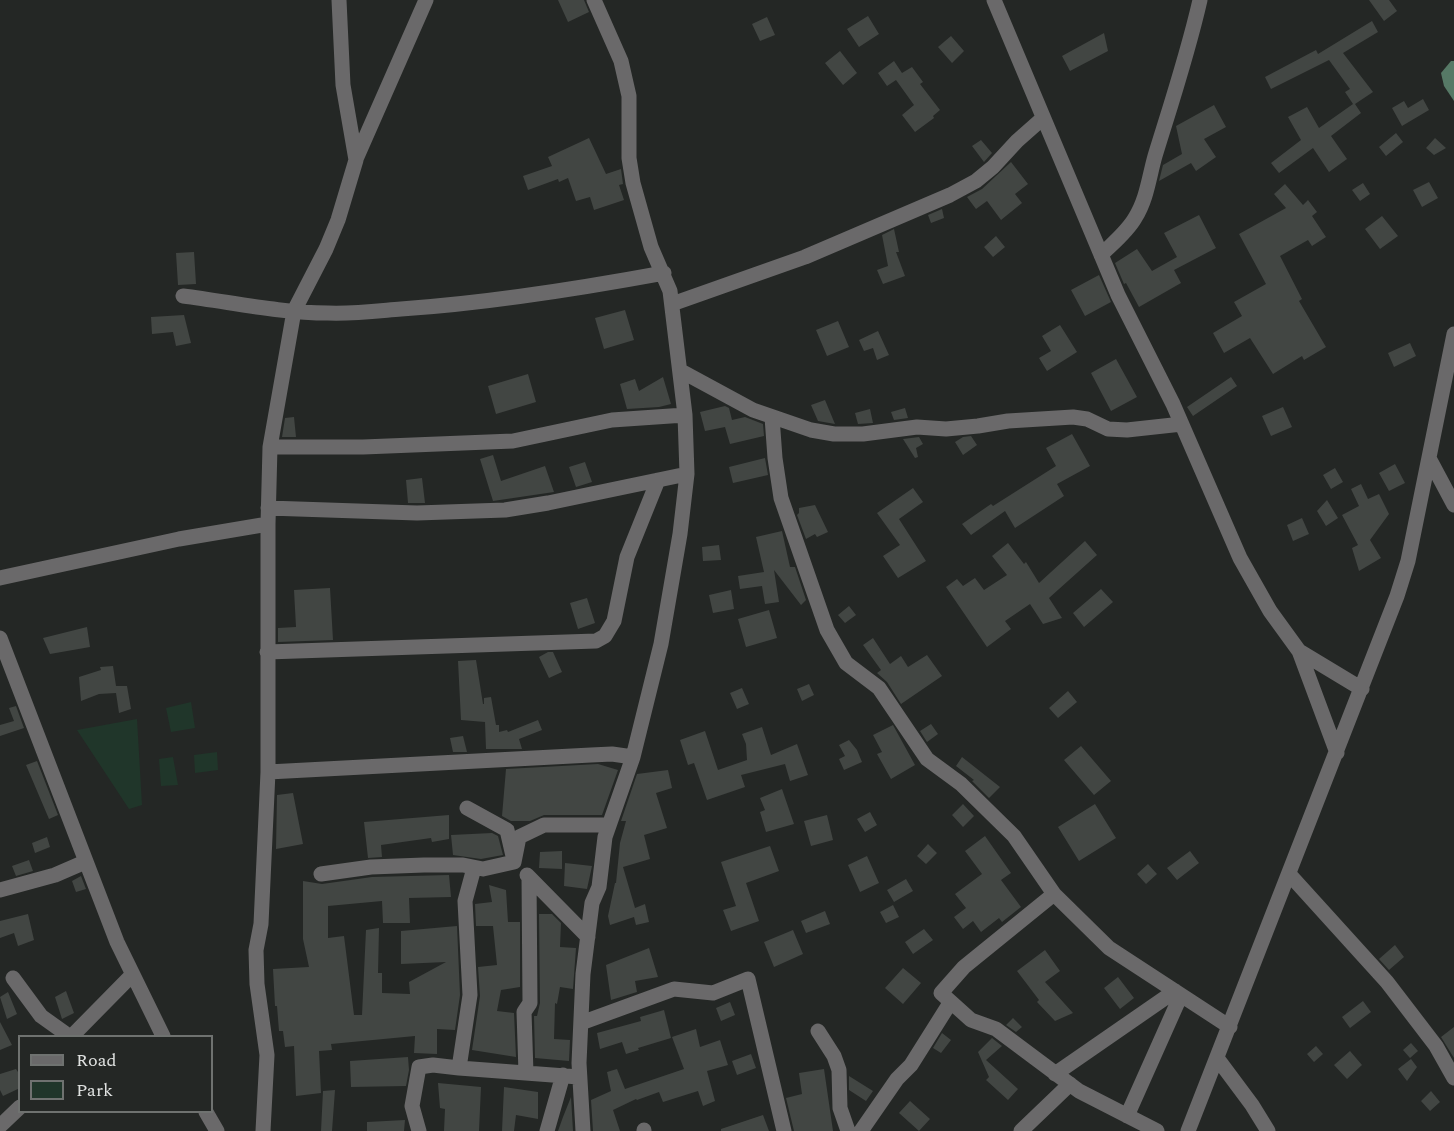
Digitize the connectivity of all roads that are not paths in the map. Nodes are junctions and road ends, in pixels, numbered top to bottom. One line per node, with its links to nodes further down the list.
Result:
1 (339, 0): 7 (street)
2 (426, 0): 7 (street)
3 (594, 0): 9 (street)
4 (994, 0): 6 (street)
5 (1200, 0): 8 (street)
6 (1043, 118): 8 (street); 11 (street)
7 (356, 160): 12 (street)
8 (1101, 255): 17 (street)
9 (664, 273): 11 (street); 12 (street)
10 (183, 296): 12 (street)
11 (672, 304): 14 (street)
12 (294, 311): 18 (street)
13 (1454, 334): 19 (street)
14 (681, 371): 15 (street); 16 (street)
15 (685, 415): 18 (street); 20 (street)
16 (772, 417): 17 (street); 41 (street)
17 (1182, 424): 26 (street)
18 (270, 447): 23 (street)
19 (1430, 460): 22 (street); 28 (street)
20 (687, 474): 21 (street); 30 (street)
21 (658, 480): 23 (street); 27 (street)
22 (1454, 505)
23 (268, 516): 24 (street); 27 (street)
24 (0, 578)
25 (0, 638): 34 (street)
26 (1299, 651): 28 (street); 29 (street)
27 (267, 652): 31 (street)
28 (1362, 689): 29 (street)
29 (1337, 753): 38 (street)
30 (633, 757): 31 (street); 33 (street)
31 (268, 772): 66 (street)
32 (468, 808): 35 (street)
33 (608, 825): 35 (street); 42 (street)
34 (85, 862): 40 (street); 43 (street)
35 (514, 862): 36 (street); 39 (street)
36 (474, 868): 37 (street); 54 (street)
37 (321, 874)
38 (1290, 875): 48 (street); 59 (street)
39 (529, 877): 42 (street); 55 (street)
40 (0, 890)
41 (1054, 894): 45 (street); 46 (street)
42 (588, 938): 47 (street)
43 (132, 975): 51 (street); 52 (street)
44 (13, 978): 50 (street)
45 (1178, 993): 48 (street); 56 (street); 63 (street)
46 (950, 1003): 56 (street); 72 (street)
47 (581, 1023): 58 (street); 70 (street)
48 (1230, 1027): 53 (street)
49 (818, 1031): 71 (street)
50 (70, 1035)
51 (72, 1035)
52 (162, 1035)
53 (1217, 1058): 75 (street); 76 (street)
54 (459, 1068): 55 (street); 67 (street)
55 (526, 1073): 57 (street)
56 (1055, 1074): 60 (street)
57 (563, 1076): 58 (street); 68 (street)
58 (579, 1077): 69 (street)
59 (1454, 1078)
60 (1070, 1084): 63 (street); 73 (street)
61 (18, 1109): 64 (street)
62 (207, 1113): 65 (street)
63 (1127, 1116): 74 (street)
64 (0, 1126)
65 (217, 1131)
66 (263, 1131)
67 (419, 1131)
68 (547, 1131)
69 (583, 1131)
70 (784, 1131)
71 (848, 1131)
72 (861, 1131)
73 (1022, 1131)
74 (1157, 1131)
75 (1188, 1131)
76 (1268, 1131)

